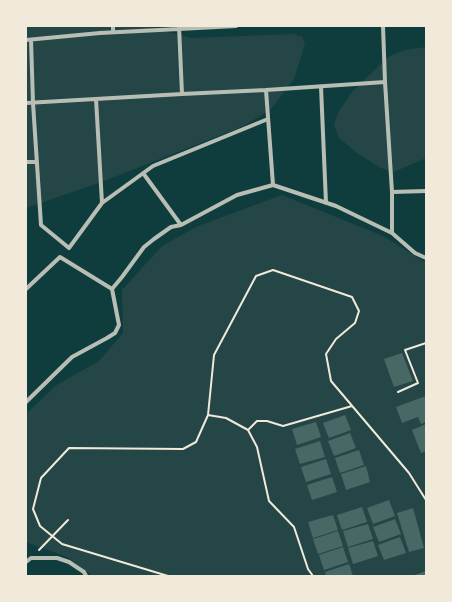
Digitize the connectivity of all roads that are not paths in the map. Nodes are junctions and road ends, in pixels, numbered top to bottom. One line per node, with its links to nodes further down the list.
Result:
1 (113, 26): 5 (street)
2 (236, 26): 4 (street)
3 (383, 26): 7 (street)
4 (179, 28): 5 (street); 10 (street)
5 (113, 32): 6 (street)
6 (28, 40): 13 (street)
7 (385, 82): 8 (street); 20 (street)
8 (321, 87): 9 (street); 22 (street)
9 (266, 90): 10 (street); 14 (street)
10 (182, 94): 11 (street)
11 (96, 99): 13 (street); 21 (street)
12 (26, 103): 13 (street)
13 (33, 103): 16 (street)
14 (268, 119): 17 (street); 18 (street)
15 (26, 162): 16 (street)
16 (37, 162): 21 (street)
17 (144, 173): 21 (street); 23 (street)
18 (273, 185): 22 (street); 23 (street)
19 (426, 191): 20 (street)
20 (392, 192): 24 (street)
21 (102, 203)
22 (326, 203): 24 (street)
23 (181, 225): 26 (street)
24 (392, 233): 25 (street)
25 (426, 258)
26 (112, 288): 27 (street); 28 (street)
27 (26, 289)
28 (26, 402)
29 (26, 562): 30 (street)
30 (86, 576)

